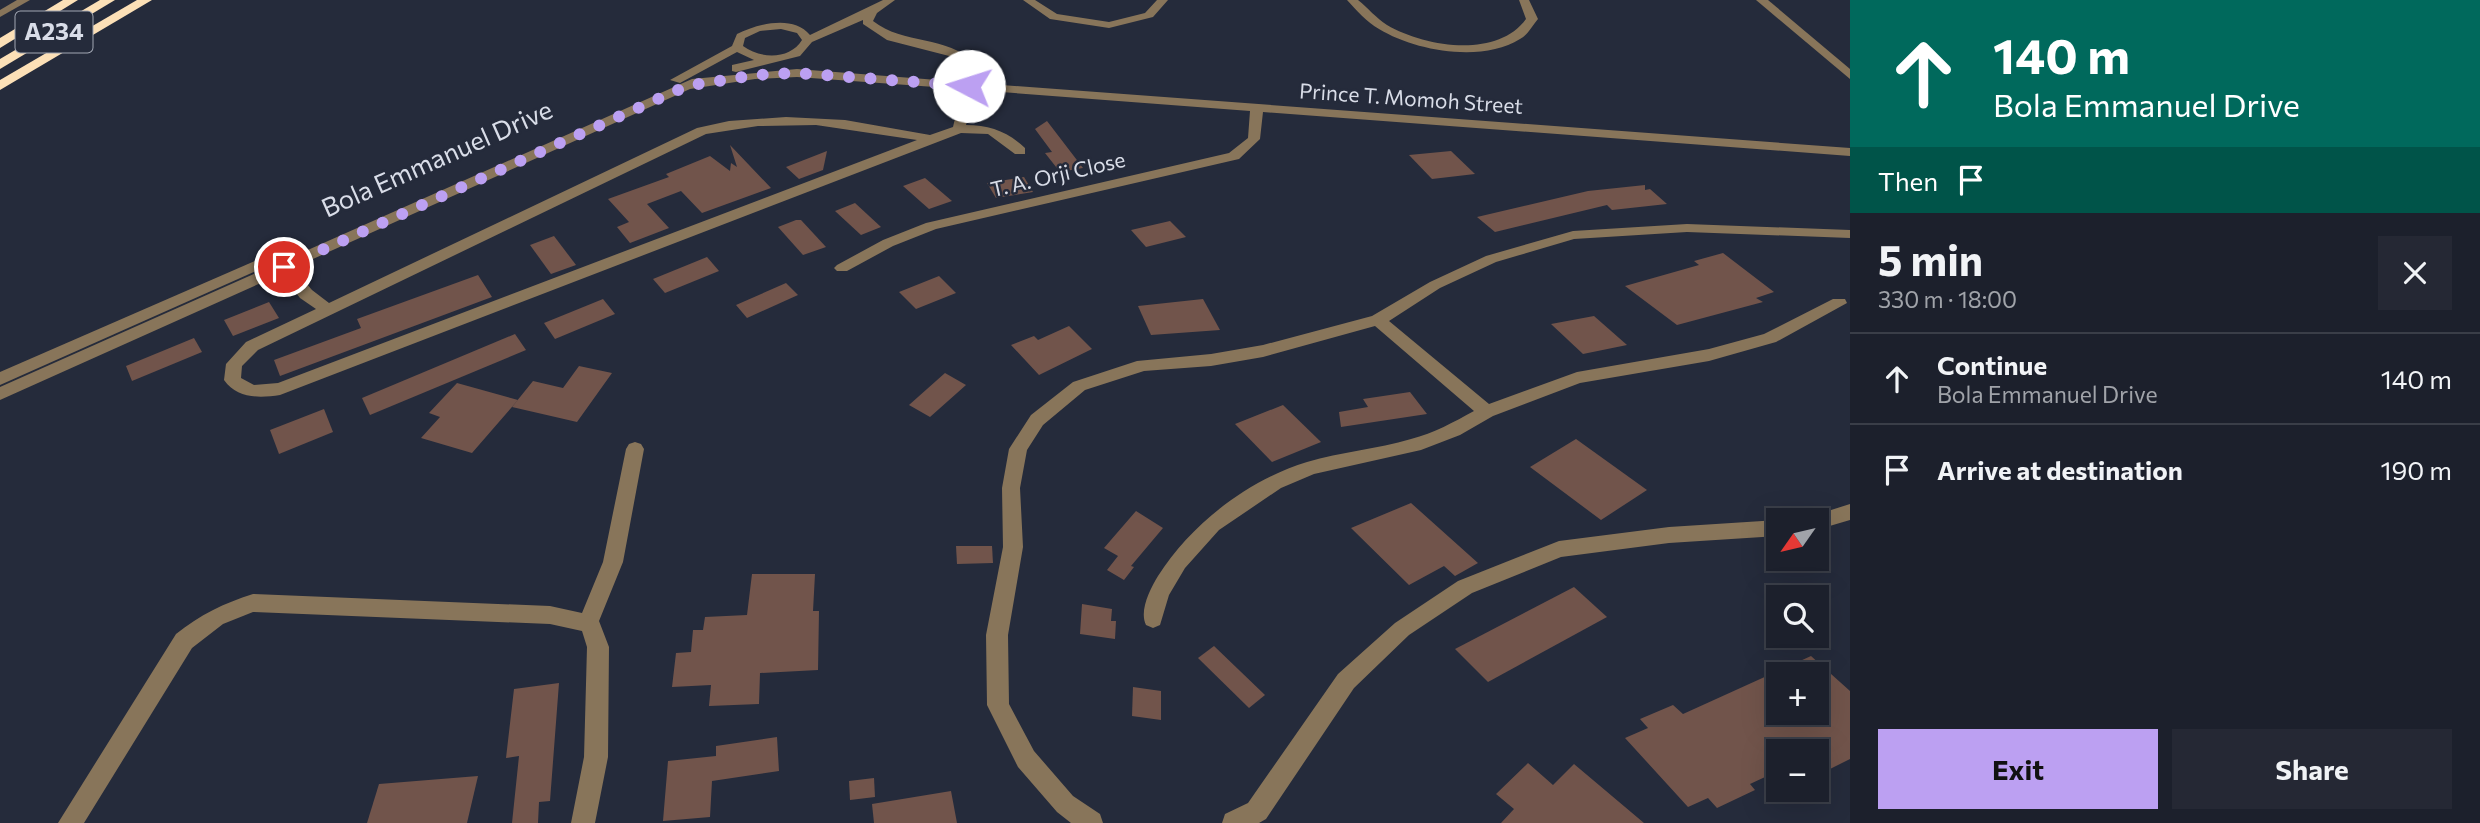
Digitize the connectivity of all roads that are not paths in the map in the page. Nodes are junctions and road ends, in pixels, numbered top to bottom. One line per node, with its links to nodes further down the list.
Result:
1 (25, 0): 12 (street)
2 (72, 0): 14 (highway, A234)
3 (108, 0): 17 (highway, A234)
4 (146, 0): 19 (highway)
5 (890, 0): 11 (street)
6 (1028, 0): 7 (street)
7 (1163, 0)
8 (1352, 0): 9 (street)
9 (1524, 0)
10 (1761, 0): 18 (street)
11 (873, 11): 13 (street); 21 (street)
12 (0, 14)
13 (808, 40): 15 (street, Bola Emmanuel Drive); 16 (street)
14 (0, 44)
15 (738, 47): 16 (street); 33 (street, Bola Emmanuel Drive)
16 (772, 59): 20 (street)
17 (0, 65)
18 (1850, 75)
19 (0, 86)
20 (687, 86): 21 (street, Prince T. Momoh Street); 28 (street, Bola Emmanuel Drive)
21 (969, 86): 22 (street, Prince T. Momoh Street); 23 (street)
22 (1257, 108): 26 (street, Prince T. Momoh Street); 29 (street, T. A. Orji Close)
23 (959, 129): 24 (street); 25 (street)
24 (929, 139): 31 (street); 31 (street)
25 (1020, 151)
26 (1850, 152)
27 (1850, 234): 32 (street)
28 (284, 267): 31 (street); 34 (street, Bola Emmanuel Drive)
29 (842, 268)
30 (1839, 303): 35 (street)
31 (327, 309)
32 (1378, 320): 35 (street); 44 (street)
33 (0, 379)
34 (0, 394)
35 (1488, 412): 40 (street)
36 (635, 449): 41 (street)
37 (1850, 512): 38 (street)
38 (1829, 518)
39 (1766, 529): 45 (street)
40 (1153, 619)
41 (588, 623): 42 (street); 43 (street)
42 (70, 823)
43 (583, 823)
44 (1091, 823)
45 (1234, 823)

